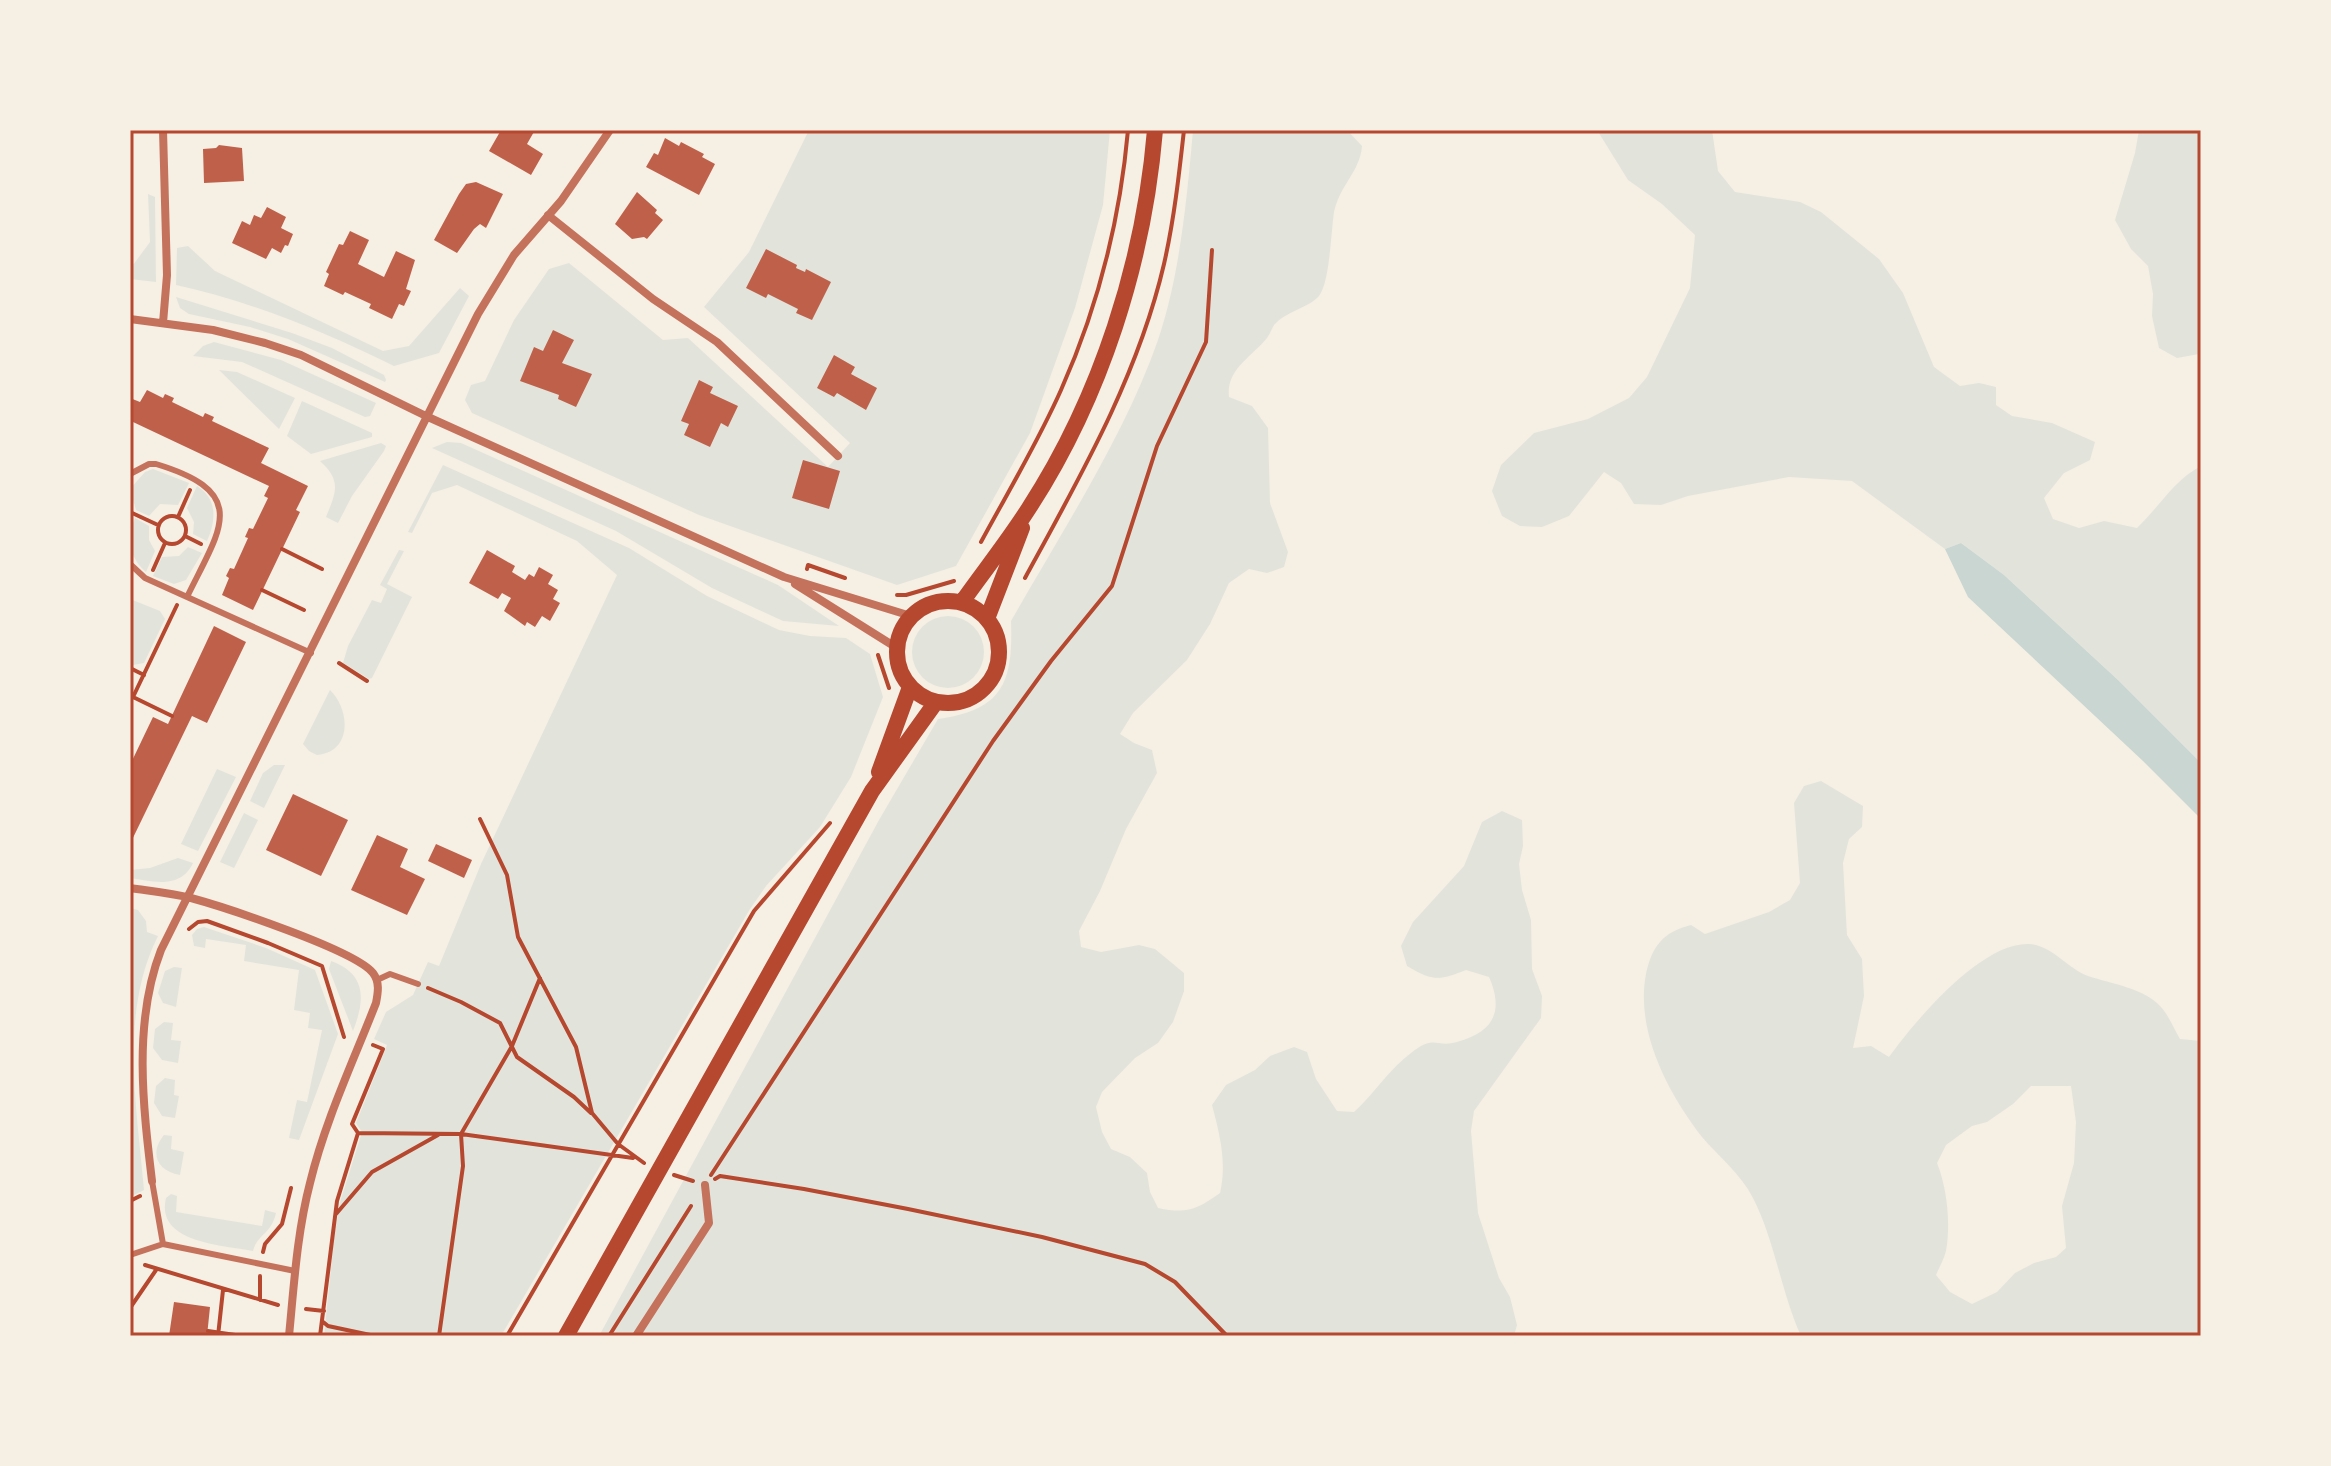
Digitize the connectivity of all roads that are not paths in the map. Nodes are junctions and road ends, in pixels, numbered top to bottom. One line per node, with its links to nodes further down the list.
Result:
1 (163, 130): 6 (street)
2 (610, 130): 4 (street)
3 (1155, 130): 10 (main road)
4 (548, 215): 7 (street); 8 (street)
5 (130, 319): 6 (street)
6 (163, 323): 7 (street)
7 (428, 417): 12 (street); 18 (street)
8 (838, 456)
9 (130, 474): 13 (lane)
10 (1030, 507): 14 (main road); 16 (main road)
11 (130, 564): 13 (lane)
12 (784, 577): 15 (street); 17 (street)
13 (184, 596): 18 (lane)
14 (962, 602): 15 (main road); 16 (main road)
15 (911, 616): 17 (main road)
16 (987, 619): 20 (main road)
17 (897, 648): 19 (main road)
18 (311, 653): 23 (street)
19 (910, 687): 20 (main road); 21 (main road)
20 (936, 702): 21 (main road)
21 (872, 791): 32 (main road)
22 (130, 888): 23 (street)
23 (189, 897): 24 (street); 26 (street)
24 (377, 980): 25 (lane); 30 (street)
25 (418, 984)
26 (152, 1181): 28 (lane)
27 (705, 1185): 33 (street)
28 (163, 1244): 29 (lane); 30 (lane)
29 (130, 1255)
30 (295, 1271): 31 (street)
31 (289, 1336)
32 (566, 1336)
33 (636, 1336)

